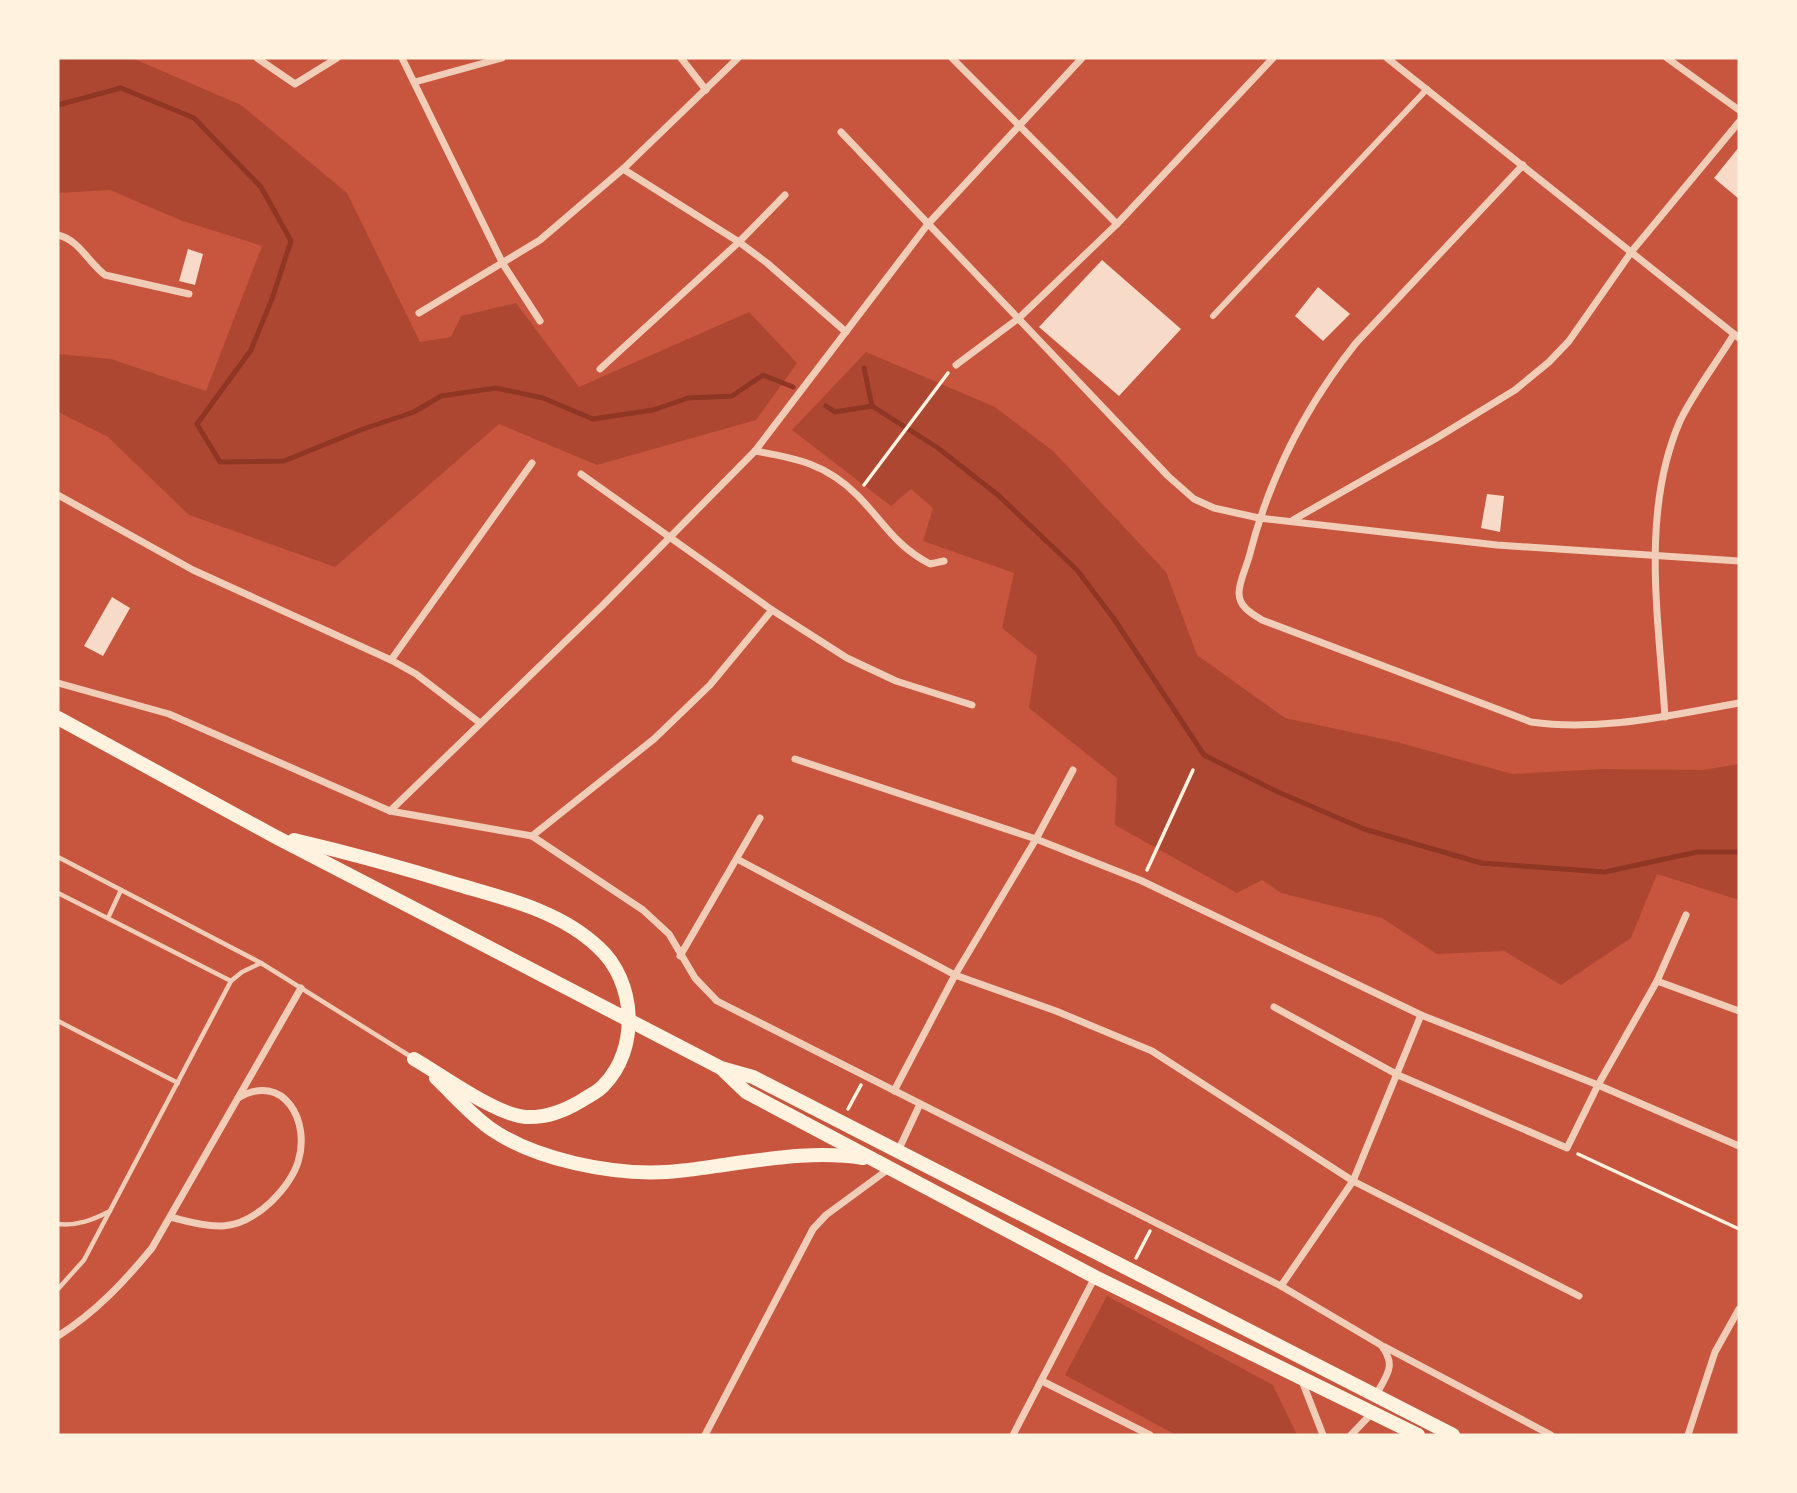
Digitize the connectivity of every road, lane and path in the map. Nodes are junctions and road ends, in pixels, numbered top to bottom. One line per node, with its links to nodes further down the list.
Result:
1 (257, 58): 2 (street)
2 (337, 58)
3 (402, 58): 12 (street)
4 (502, 58): 12 (street)
5 (681, 58): 14 (street)
6 (738, 58): 14 (street)
7 (952, 58): 17 (street)
8 (1082, 58): 17 (street)
9 (1273, 58): 23 (street)
10 (1387, 58): 13 (street)
11 (1667, 58): 15 (street)
12 (415, 82): 27 (street)
13 (1427, 89): 19 (street); 30 (street)
14 (706, 90): 20 (street)
15 (1739, 110)
16 (1739, 122): 26 (street)
17 (1020, 125): 22 (street); 23 (street)
18 (841, 132): 22 (street)
19 (1523, 165): 26 (street); 43 (street)
20 (623, 169): 25 (street); 27 (street)
21 (786, 195): 25 (street)
22 (928, 224): 31 (street); 33 (street)
23 (1117, 224): 31 (street)
24 (58, 235): 28 (street)
25 (739, 242): 33 (street); 36 (street)
26 (1632, 251): 34 (street); 44 (street)
27 (503, 264): 29 (street); 32 (street)
28 (189, 294)
29 (419, 313)
30 (1213, 316)
31 (1019, 318): 35 (street); 43 (street)
32 (540, 321)
33 (846, 332): 38 (street)
34 (1737, 336): 46 (street)
35 (956, 365)
36 (600, 369)
37 (942, 379): 42 (path)
38 (755, 451): 42 (street); 45 (street)
39 (532, 463): 50 (street)
40 (581, 474): 45 (street)
41 (58, 495): 50 (street)
42 (856, 495): 47 (street)
43 (1259, 518): 44 (street); 54 (street)
44 (1293, 521): 46 (street)
45 (668, 538): 49 (street); 56 (street)
46 (1655, 555): 48 (street); 54 (street)
47 (944, 561)
48 (1739, 561)
49 (772, 610): 53 (street); 63 (street)
50 (391, 660): 56 (street)
51 (58, 683): 60 (street)
52 (1739, 703): 54 (street)
53 (972, 705)
54 (1665, 717)
55 (58, 718): 62 (highway)
56 (480, 723): 60 (street)
57 (795, 759): 64 (street)
58 (1073, 770): 64 (street)
59 (1192, 770): 67 (path)
60 (390, 811): 63 (street)
61 (760, 818): 66 (street)
62 (274, 836): 82 (highway); 83 (highway)
63 (532, 836): 72 (street)
64 (1035, 839): 67 (street); 74 (street)
65 (58, 857): 68 (lane)
66 (737, 859): 72 (street); 74 (street)
67 (1142, 881): 80 (street)
68 (121, 890): 71 (lane); 73 (lane)
69 (58, 892): 71 (lane)
70 (1686, 915): 76 (street)
71 (108, 918): 75 (lane)
72 (680, 956): 87 (street)
73 (261, 963): 75 (lane); 77 (lane)
74 (955, 975): 87 (street); 96 (street)
75 (231, 981): 85 (lane)
76 (1657, 981): 79 (street); 86 (street)
77 (301, 988): 82 (lane); 89 (street)
78 (1274, 1007): 84 (street)
79 (1739, 1012)
80 (1421, 1015): 84 (street); 86 (street)
81 (58, 1021): 85 (lane)
82 (414, 1059): 95 (highway)
83 (721, 1068): 94 (highway); 95 (highway)
84 (1398, 1075): 93 (street); 96 (street)
85 (178, 1083): 97 (lane)
86 (1598, 1085): 92 (street); 93 (street)
87 (894, 1091): 90 (street)
88 (857, 1093): 91 (path)
89 (238, 1098): 98 (street); 98 (street)
90 (920, 1104): 94 (street); 104 (street)
91 (847, 1111)
92 (1739, 1146)
93 (1567, 1148): 100 (path)
94 (898, 1152): 112 (highway)
95 (884, 1164): 103 (highway); 114 (street)
96 (1353, 1181): 104 (street); 106 (street)
97 (111, 1210): 99 (lane); 105 (lane)
98 (170, 1217): 108 (street)
99 (58, 1224)
100 (1739, 1229)
101 (1146, 1240): 102 (path)
102 (1135, 1260)
103 (1095, 1277): 110 (highway); 111 (street)
104 (1281, 1286): 109 (street)
105 (58, 1289)
106 (1579, 1296)
107 (1739, 1309): 122 (street)
108 (58, 1336)
109 (1381, 1345): 112 (street); 121 (street)
110 (1302, 1380): 113 (highway); 117 (street)
111 (1042, 1381): 115 (street); 116 (street)
112 (1376, 1395): 120 (highway)
113 (1371, 1414): 118 (street); 119 (highway)
114 (705, 1435)
115 (1013, 1435)
116 (1150, 1435)
117 (1323, 1435)
118 (1351, 1435)
119 (1418, 1435)
120 (1453, 1435)
121 (1550, 1435)
122 (1688, 1435)

